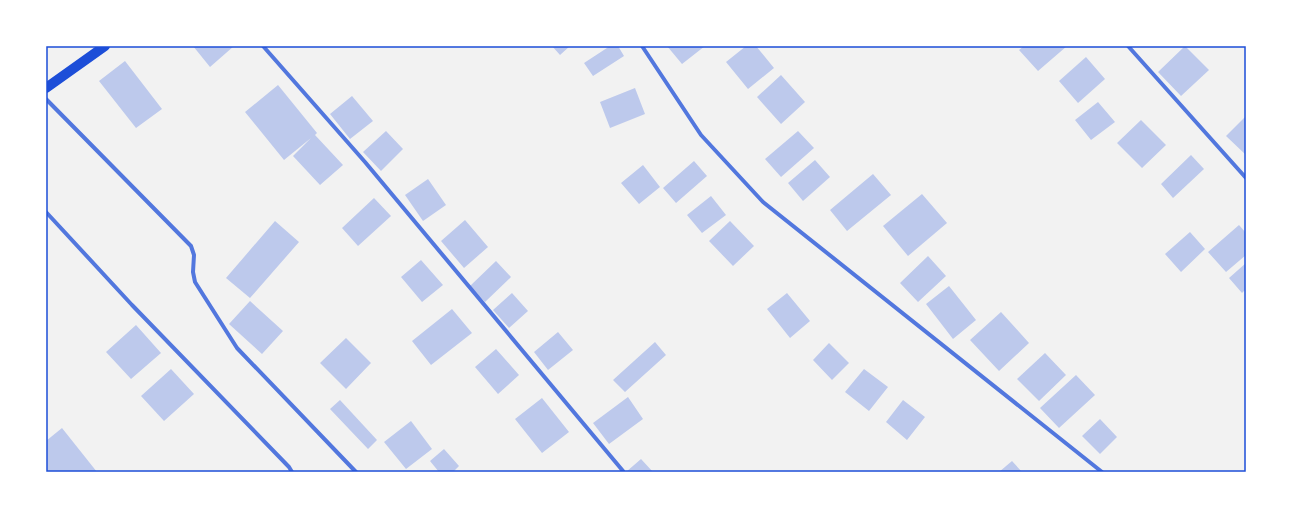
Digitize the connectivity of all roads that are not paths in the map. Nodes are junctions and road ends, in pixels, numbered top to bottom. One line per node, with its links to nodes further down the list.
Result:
1 (104, 46): 5 (main road)
2 (263, 46): 9 (street)
3 (642, 46): 12 (street)
4 (1128, 46): 7 (street)
5 (46, 88)
6 (46, 99): 11 (street)
7 (1246, 178)
8 (46, 212): 10 (street)
9 (623, 471)
10 (292, 472)
11 (356, 472)
12 (1102, 472)

